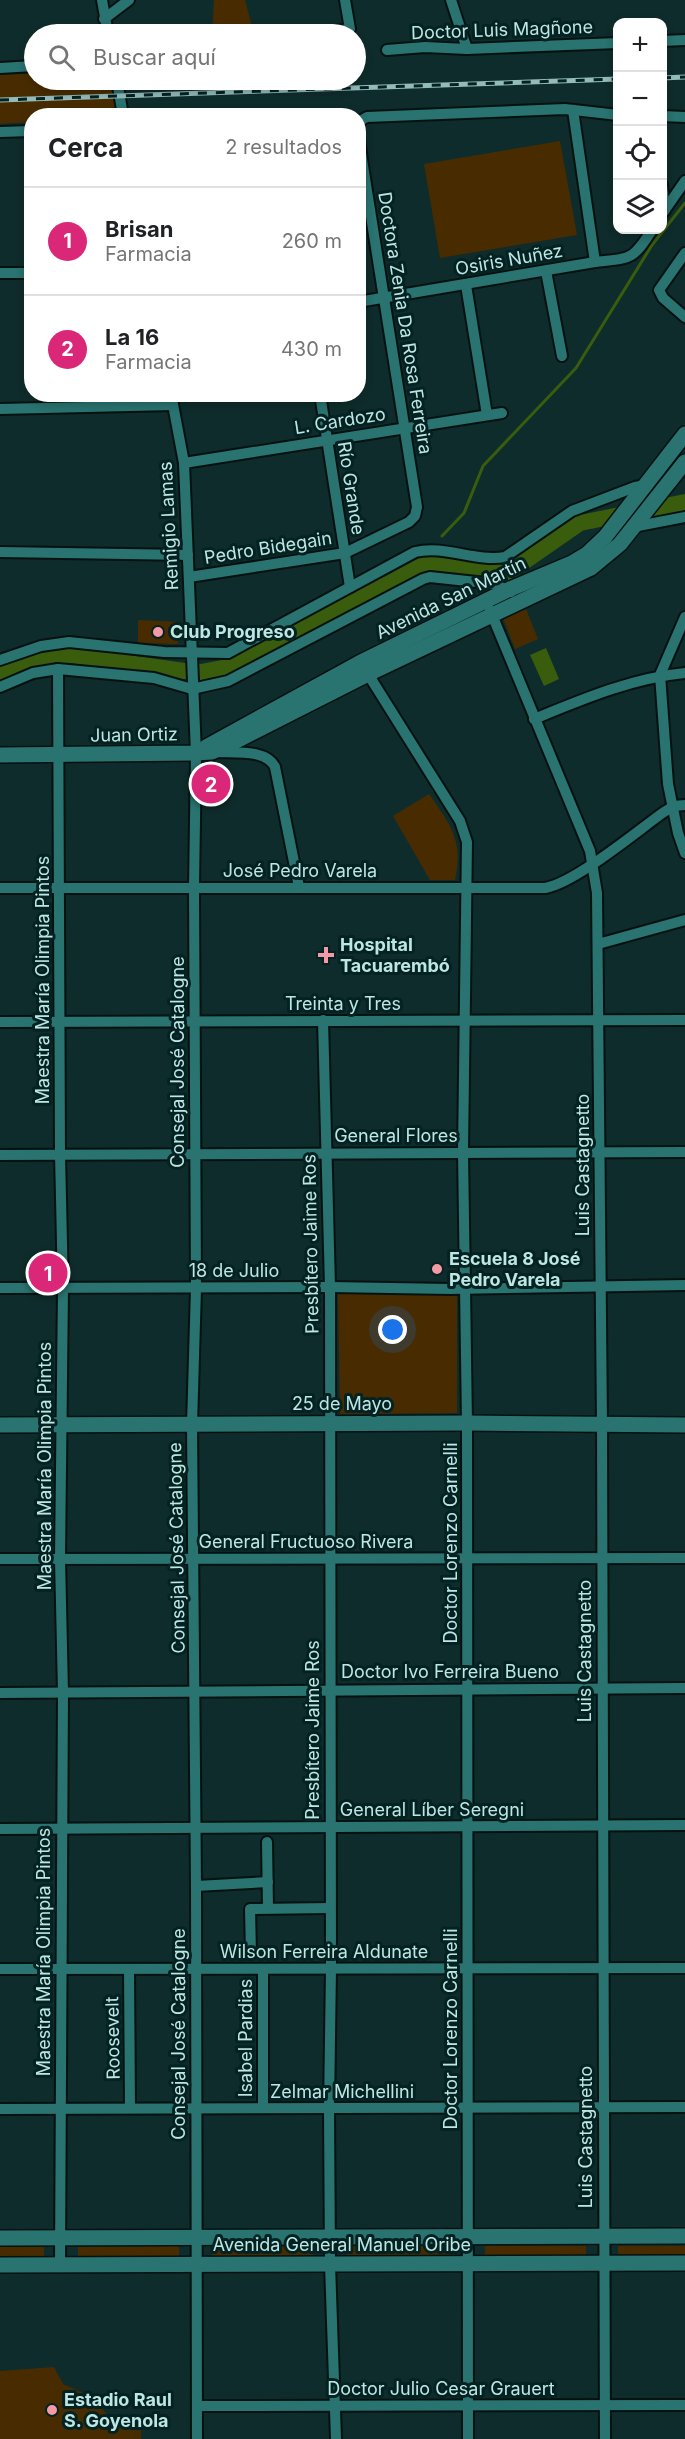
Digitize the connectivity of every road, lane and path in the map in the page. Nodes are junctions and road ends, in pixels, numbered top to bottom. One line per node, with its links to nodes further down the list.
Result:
1 (102, 0): 5 (street)
2 (129, 0): 6 (street)
3 (345, 0): 7 (street)
4 (455, 1): 11 (street)
5 (104, 24)
6 (109, 24)
7 (349, 24)
8 (685, 40): 9 (street)
9 (667, 41)
10 (613, 43): 11 (street, Doctor Luis Magñone)
11 (467, 49): 12 (street, Doctor Luis Magñone)
12 (387, 50)
13 (24, 67): 14 (street)
14 (0, 68)
15 (119, 90): 16 (street)
16 (122, 108)
17 (573, 110): 18 (street); 21 (street); 29 (street)
18 (613, 114)
19 (667, 116): 20 (street)
20 (685, 117)
21 (366, 118)
22 (24, 130): 23 (street)
23 (0, 132)
24 (685, 180): 26 (street)
25 (366, 184): 34 (street, Doctora Zenia Da Rosa Ferreira)
26 (667, 207)
27 (649, 234): 29 (street, Osiris Nuñez)
28 (685, 253): 36 (street)
29 (595, 262): 30 (street, Osiris Nuñez)
30 (546, 271): 33 (street, Osiris Nuñez); 37 (street)
31 (0, 273): 32 (street)
32 (24, 273)
33 (466, 285): 34 (street, Osiris Nuñez); 43 (street)
34 (384, 298): 35 (street, Osiris Nuñez); 44 (street, Doctora Zenia Da Rosa Ferreira)
35 (366, 301)
36 (685, 317)
37 (562, 356)
38 (134, 402): 41 (street)
39 (172, 402): 47 (street, Remigio Lamas)
40 (321, 402): 46 (street, Río Grande)
41 (0, 409)
42 (502, 413): 43 (street, L. Cardozo)
43 (487, 415): 44 (street, L. Cardozo)
44 (406, 427): 46 (street, L. Cardozo); 50 (street, Doctora Zenia Da Rosa Ferreira)
45 (685, 434): 49 (street, Avenida San Martín)
46 (327, 440): 47 (street, L. Cardozo); 54 (street, Río Grande)
47 (184, 463): 55 (street, Remigio Lamas)
48 (682, 473): 52 (street, Avenida San Martín)
49 (644, 487): 52 (street, Avenida San Martín); 57 (street)
50 (415, 516): 54 (street, Pedro Bidegain)
51 (685, 517): 52 (street)
52 (632, 521): 58 (street, Avenida San Martín)
53 (0, 552): 55 (street)
54 (345, 553): 56 (street, Pedro Bidegain); 57 (street, Río Grande)
55 (188, 555): 56 (street, Remigio Lamas)
56 (189, 577): 61 (street, Remigio Lamas)
57 (350, 587): 61 (street)
58 (513, 596): 59 (street, Avenida San Martín); 67 (street)
59 (489, 608): 65 (street, Avenida San Martín); 69 (street, Luis Castagnetto); 71 (street, Avenida San Martín)
60 (685, 617): 66 (street)
61 (191, 655): 62 (street); 67 (street, Consejal José Catalogne)
62 (0, 660)
63 (58, 669): 67 (street); 68 (street); 73 (street, Maestra María Olimpia Pintos)
64 (685, 673): 66 (street)
65 (368, 674): 70 (street, Avenida San Martín); 81 (street, Doctor Lorenzo Carnelli)
66 (660, 675): 69 (street); 74 (street)
67 (192, 686): 71 (street, Consejal José Catalogne)
68 (0, 687)
69 (534, 719): 76 (street, Luis Castagnetto)
70 (212, 752): 71 (street, Juan Ortiz); 77 (street, Juan Ortiz)
71 (196, 753): 73 (street, Juan Ortiz); 80 (street, Consejal José Catalogne)
72 (0, 755): 73 (street, Juan Ortiz)
73 (58, 755): 79 (street, Maestra María Olimpia Pintos)
74 (679, 806): 75 (street); 76 (street, José Pedro Varela)
75 (685, 853)
76 (593, 863): 81 (street, José Pedro Varela); 83 (street, Luis Castagnetto)
77 (299, 887): 80 (street, José Pedro Varela); 81 (street, José Pedro Varela)
78 (0, 888): 79 (street, José Pedro Varela)
79 (59, 888): 80 (street, José Pedro Varela); 90 (street, Maestra María Olimpia Pintos)
80 (194, 888): 84 (street, Consejal José Catalogne)
81 (467, 888): 88 (street, Doctor Lorenzo Carnelli)
82 (685, 920): 83 (street)
83 (598, 944): 86 (street, Luis Castagnetto)
84 (194, 1020): 85 (street, Treinta y Tres); 90 (street, Treinta y Tres); 96 (street, Consejal José Catalogne)
85 (323, 1020): 88 (street, Treinta y Tres); 93 (street, Presbítero Jaime Ros)
86 (599, 1020): 87 (street, Treinta y Tres); 88 (street, Treinta y Tres); 94 (street, Luis Castagnetto)
87 (685, 1020)
88 (465, 1021): 91 (street, Doctor Lorenzo Carnelli)
89 (0, 1022): 90 (street, Treinta y Tres)
90 (60, 1022): 95 (street, Maestra María Olimpia Pintos)
91 (463, 1152): 93 (street, General Flores); 94 (street, General Flores); 104 (street, Doctor Lorenzo Carnelli)
92 (685, 1152): 94 (street, General Flores)
93 (326, 1153): 96 (street, General Flores); 100 (street, Presbítero Jaime Ros)
94 (600, 1153): 98 (street, Luis Castagnetto)
95 (60, 1154): 96 (street, General Flores); 97 (street, General Flores); 102 (street, Maestra María Olimpia Pintos)
96 (194, 1154): 103 (street, Consejal José Catalogne)
97 (0, 1155)
98 (601, 1285): 99 (street, 18 de Julio); 104 (street, 18 de Julio); 107 (street, Luis Castagnetto)
99 (685, 1285)
100 (330, 1287): 103 (street, 18 de Julio); 104 (street, 18 de Julio); 106 (street, Presbítero Jaime Ros)
101 (0, 1288): 102 (street, 18 de Julio)
102 (63, 1288): 103 (street, 18 de Julio); 109 (street, Maestra María Olimpia Pintos)
103 (196, 1288): 110 (street, Consejal José Catalogne)
104 (466, 1288): 105 (street, Doctor Lorenzo Carnelli)
105 (467, 1423): 106 (street, 25 de Mayo); 107 (street, 25 de Mayo); 113 (street, Doctor Lorenzo Carnelli)
106 (329, 1424): 110 (street, 25 de Mayo); 112 (street, Presbítero Jaime Ros)
107 (602, 1424): 111 (street, 25 de Mayo); 114 (street, Luis Castagnetto)
108 (0, 1425): 109 (street, 25 de Mayo)
109 (61, 1425): 110 (street, 25 de Mayo); 117 (street, Maestra María Olimpia Pintos)
110 (192, 1425): 118 (street, Consejal José Catalogne)
111 (685, 1425)
112 (329, 1558): 113 (street, General Fructuoso Rivera); 118 (street, General Fructuoso Rivera); 121 (street, Presbítero Jaime Ros)
113 (467, 1558): 114 (street, General Fructuoso Rivera); 122 (street, Doctor Lorenzo Carnelli)
114 (601, 1558): 115 (street, General Fructuoso Rivera); 119 (street, Luis Castagnetto)
115 (685, 1558)
116 (0, 1559): 117 (street, General Fructuoso Rivera)
117 (60, 1559): 118 (street, General Fructuoso Rivera); 125 (street, Maestra María Olimpia Pintos)
118 (194, 1559): 123 (street, Consejal José Catalogne)
119 (602, 1688): 120 (street, Doctor Ivo Ferreira Bueno); 122 (street, Doctor Ivo Ferreira Bueno); 128 (street, Luis Castagnetto)
120 (685, 1688)
121 (330, 1689): 122 (street, Doctor Ivo Ferreira Bueno); 123 (street, Doctor Ivo Ferreira Bueno); 129 (street, Presbítero Jaime Ros)
122 (467, 1689): 127 (street, Doctor Lorenzo Carnelli)
123 (195, 1690): 125 (street, Doctor Ivo Ferreira Bueno); 130 (street, Consejal José Catalogne)
124 (0, 1692): 125 (street, Doctor Ivo Ferreira Bueno)
125 (63, 1692): 132 (street, Maestra María Olimpia Pintos)
126 (685, 1825): 128 (street, General Líber Seregni)
127 (466, 1826): 128 (street, General Líber Seregni); 129 (street, General Líber Seregni); 142 (street, Doctor Lorenzo Carnelli)
128 (602, 1826): 139 (street, Luis Castagnetto)
129 (330, 1827): 130 (street, General Líber Seregni); 137 (street, Presbítero Jaime Ros)
130 (195, 1828): 132 (street, General Líber Seregni); 135 (street, Consejal José Catalogne)
131 (0, 1829): 132 (street, General Líber Seregni)
132 (61, 1829): 145 (street, Maestra María Olimpia Pintos)
133 (267, 1842): 134 (street)
134 (268, 1882): 135 (street); 136 (street)
135 (196, 1886): 140 (street, Consejal José Catalogne)
136 (268, 1908): 137 (street); 138 (street)
137 (330, 1908): 141 (street, Presbítero Jaime Ros)
138 (251, 1954)
139 (602, 1966): 142 (street, Wilson Ferreira Aldunate); 143 (street, Wilson Ferreira Aldunate); 148 (street, Luis Castagnetto)
140 (195, 1968): 146 (street, Wilson Ferreira Aldunate); 147 (street, Wilson Ferreira Aldunate); 152 (street, Consejal José Catalogne)
141 (331, 1968): 142 (street, Wilson Ferreira Aldunate); 147 (street, Wilson Ferreira Aldunate); 156 (street, Presbítero Jaime Ros)
142 (468, 1968): 154 (street, Doctor Lorenzo Carnelli)
143 (685, 1968)
144 (0, 1969): 145 (street, Wilson Ferreira Aldunate)
145 (60, 1969): 146 (street, Wilson Ferreira Aldunate); 150 (street, Maestra María Olimpia Pintos)
146 (129, 1969): 151 (street, Roosevelt)
147 (263, 1969): 153 (street, Isabel Pardias)
148 (602, 2107): 149 (street, Zelmar Michellini); 154 (street, Zelmar Michellini); 158 (street, Luis Castagnetto)
149 (685, 2107)
150 (61, 2108): 151 (street, Zelmar Michellini); 155 (street, Zelmar Michellini); 163 (street, Maestra María Olimpia Pintos)
151 (130, 2108): 152 (street, Zelmar Michellini)
152 (195, 2108): 153 (street, Zelmar Michellini); 160 (street, Consejal José Catalogne)
153 (263, 2108): 156 (street, Zelmar Michellini)
154 (468, 2108): 156 (street, Zelmar Michellini); 161 (street, Doctor Lorenzo Carnelli)
155 (0, 2109)
156 (329, 2109): 157 (street, Presbítero Jaime Ros)
157 (331, 2236): 160 (street, Avenida General Manuel Oribe); 161 (street, Avenida General Manuel Oribe); 166 (street, Presbítero Jaime Ros)
158 (603, 2236): 159 (street, Avenida General Manuel Oribe); 161 (street, Avenida General Manuel Oribe); 168 (street, Luis Castagnetto)
159 (685, 2236)
160 (196, 2237): 163 (street, Avenida General Manuel Oribe); 170 (street, Consejal José Catalogne)
161 (468, 2237): 167 (street, Doctor Lorenzo Carnelli)
162 (0, 2238): 163 (street, Avenida General Manuel Oribe)
163 (61, 2238): 165 (street, Maestra María Olimpia Pintos)
164 (685, 2263): 168 (street, Avenida General Manuel Oribe)
165 (60, 2264): 169 (street, Avenida General Manuel Oribe); 170 (street, Avenida General Manuel Oribe)
166 (330, 2264): 167 (street, Avenida General Manuel Oribe); 170 (street, Avenida General Manuel Oribe); 171 (street, Presbítero Jaime Ros)
167 (469, 2264): 168 (street, Avenida General Manuel Oribe); 174 (street, Doctor Lorenzo Carnelli)
168 (603, 2264): 175 (street, Luis Castagnetto)
169 (0, 2265)
170 (197, 2265): 173 (street, Consejal José Catalogne)
171 (336, 2405): 173 (street, Doctor Julio Cesar Grauert); 174 (street, Doctor Julio Cesar Grauert); 177 (street, Presbítero Jaime Ros)
172 (685, 2405): 175 (street, Doctor Julio Cesar Grauert)
173 (197, 2406): 176 (street, Consejal José Catalogne)
174 (469, 2406): 175 (street, Doctor Julio Cesar Grauert); 178 (street, Doctor Lorenzo Carnelli)
175 (604, 2406): 179 (street, Luis Castagnetto)
176 (197, 2439)
177 (336, 2439)
178 (468, 2439)
179 (605, 2439)

